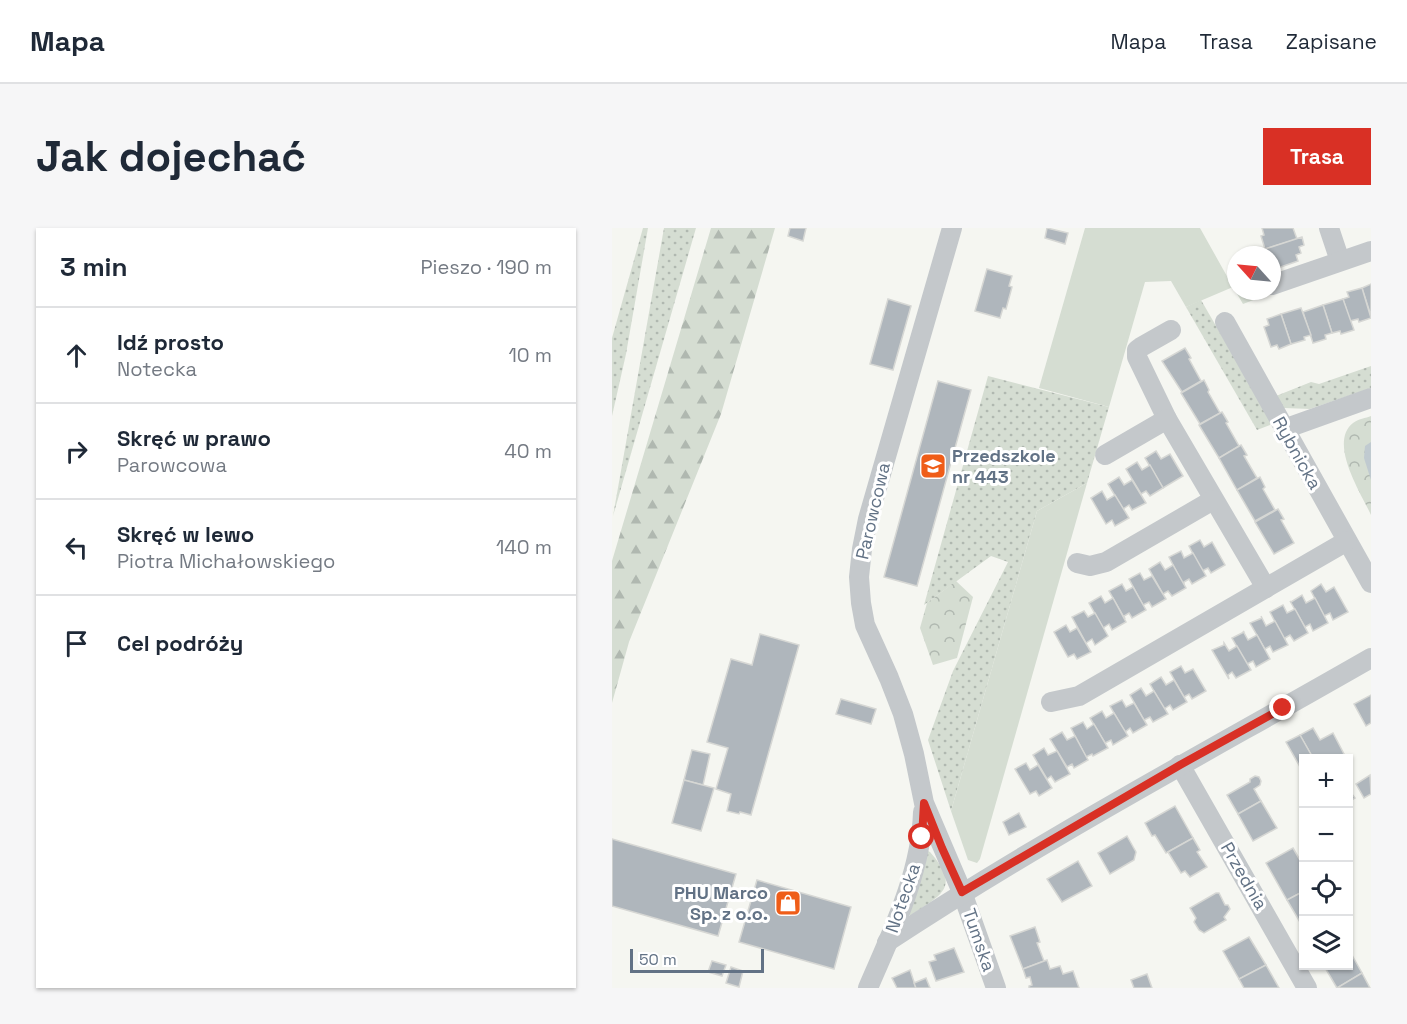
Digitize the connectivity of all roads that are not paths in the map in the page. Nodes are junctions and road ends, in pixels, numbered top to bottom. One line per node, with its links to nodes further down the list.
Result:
1 (952, 228): 20 (street, Parowcowa)
2 (1329, 228): 4 (street)
3 (1371, 251): 4 (street)
4 (1341, 261): 5 (street)
5 (1281, 282)
6 (1225, 322): 10 (street, Rybnicka)
7 (1171, 330): 9 (street)
8 (1371, 398): 10 (street)
9 (1167, 418): 11 (street); 12 (street)
10 (1284, 429): 13 (street, Rybnicka)
11 (1105, 455)
12 (1213, 500): 14 (street); 16 (street)
13 (1347, 541): 15 (street, Rybnicka); 16 (street)
14 (1077, 563)
15 (1371, 583)
16 (1266, 588): 18 (street)
17 (1371, 658): 19 (street)
18 (1051, 702)
19 (1180, 765): 21 (street); 25 (street, Przednia)
20 (924, 803): 21 (street, Parowcowa); 22 (street, Notecka)
21 (962, 892): 22 (street); 24 (street, Tumska)
22 (887, 942): 23 (street, Notecka)
23 (868, 988)
24 (996, 988)
25 (1307, 988)

